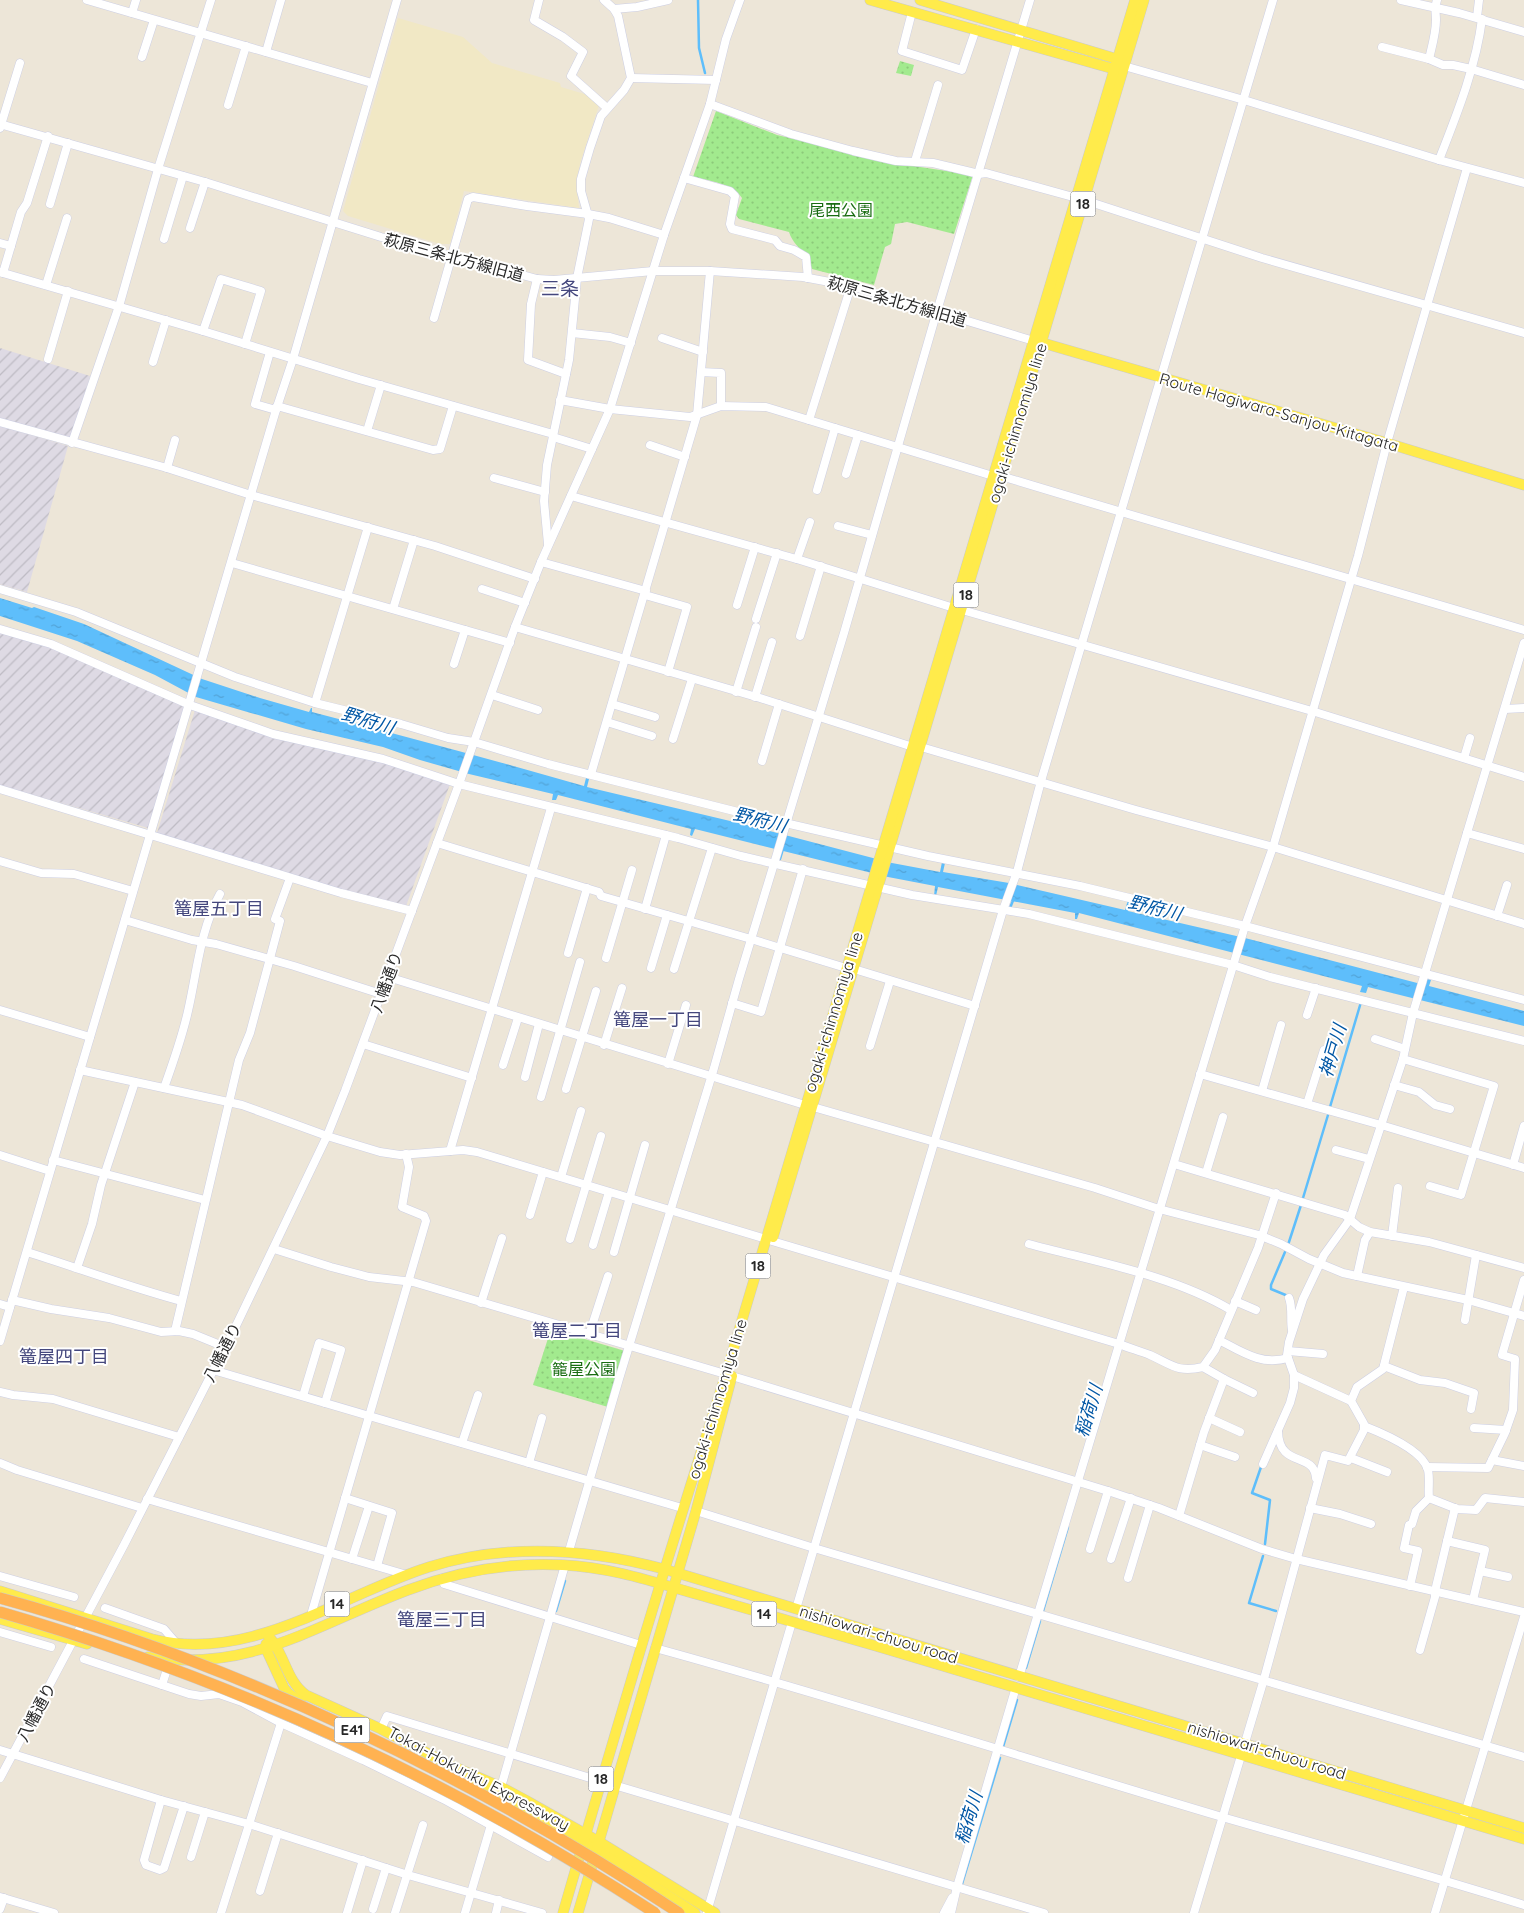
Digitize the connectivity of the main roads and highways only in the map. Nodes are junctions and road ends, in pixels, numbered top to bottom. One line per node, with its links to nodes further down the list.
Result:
1 (870, 0): 5 (main road)
2 (920, 0): 5 (main road)
3 (1135, 0): 6 (main road, ogaki-ichinnomiya line / 18)
4 (1144, 0): 6 (main road, ogaki-ichinnomiya line / 18)
5 (1020, 36): 6 (main road)
6 (1118, 64): 7 (main road, ogaki-ichinnomiya line / 18)
7 (1037, 342): 8 (main road, Route Hagiwara-Sanjou-Kitagata); 9 (main road, ogaki-ichinnomiya line / 18)
8 (1524, 485)
9 (729, 1375): 10 (main road, ogaki-ichinnomiya line / 18); 11 (main road, ogaki-ichinnomiya line / 18)
10 (664, 1569): 11 (main road, nishiowari-chuou road / 14); 12 (main road, ogaki-ichinnomiya line / 18); 16 (main road, nishiowari-chuou road / 14)
11 (677, 1573): 13 (main road, ogaki-ichinnomiya line / 18); 18 (main road, nishiowari-chuou road / 14)
12 (659, 1584): 13 (main road, nishiowari-chuou road / 14); 17 (main road, nishiowari-chuou road / 14); 20 (main road, ogaki-ichinnomiya line / 18)
13 (672, 1587): 18 (main road, nishiowari-chuou road / 14); 22 (main road, ogaki-ichinnomiya line / 18)
14 (3, 1594): 16 (main road, nishiowari-chuou road / 14); 27 (highway, Tokai-Hokuriku Expressway / E41, bridge)
15 (1, 1617): 17 (main road, nishiowari-chuou road / 14); 26 (highway, Tokai-Hokuriku Expressway / E41, bridge)
16 (266, 1633): 17 (main road)
17 (271, 1648): 20 (main road); 20 (main road)
18 (1464, 1816): 19 (main road, nishiowari-chuou road / 14); 21 (main road, nishiowari-chuou road / 14)
19 (1524, 1828)
20 (584, 1838): 22 (main road); 24 (main road, ogaki-ichinnomiya line / 18)
21 (1524, 1839)
22 (597, 1846): 23 (main road); 25 (main road, ogaki-ichinnomiya line / 18); 28 (main road)
23 (710, 1911)
24 (563, 1913)
25 (578, 1913)
26 (655, 1913)
27 (679, 1913)
28 (694, 1913)

